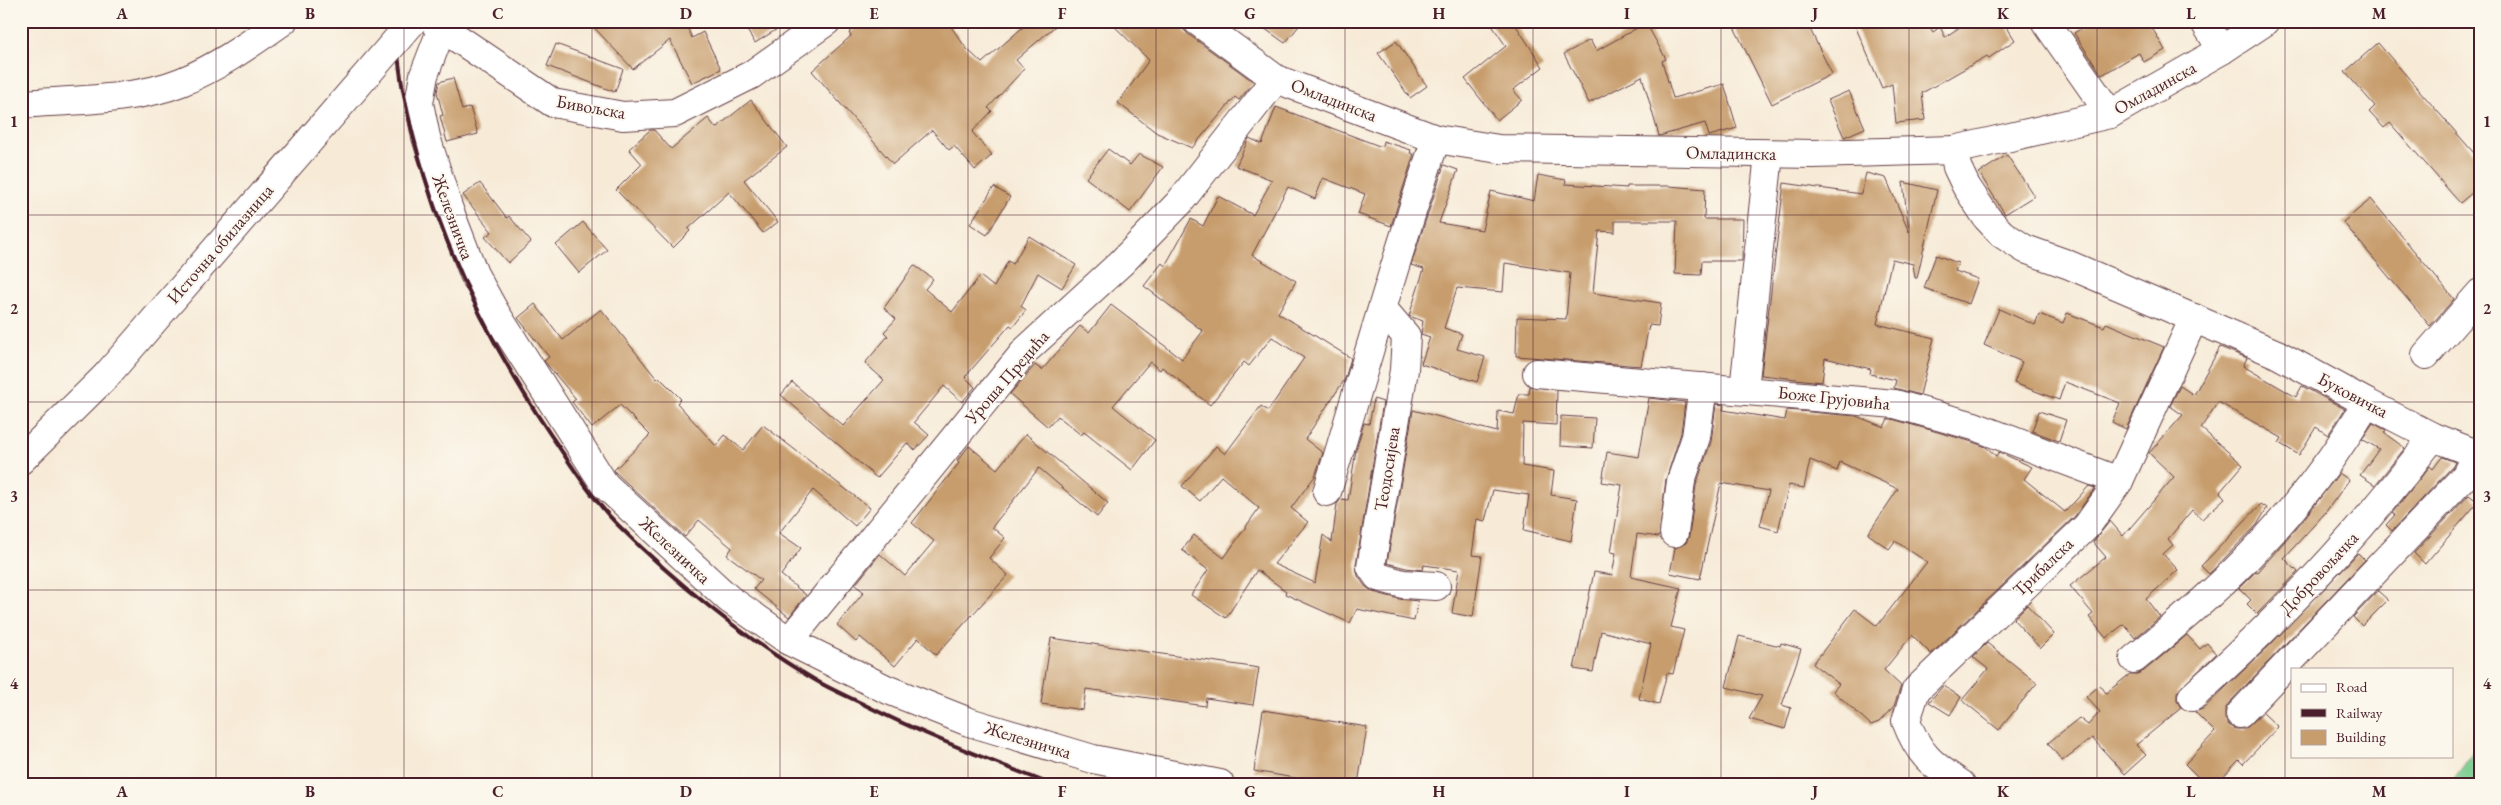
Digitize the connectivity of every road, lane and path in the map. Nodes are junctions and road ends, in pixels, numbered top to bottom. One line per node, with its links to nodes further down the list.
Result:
1 (283, 21): 11 (street)
2 (412, 21): 25 (street, Источна обилазница, bridge)
3 (827, 21): 8 (street, Бивољска)
4 (1197, 21): 10 (street, Омладинска)
5 (2046, 21): 12 (street)
6 (2204, 21): 9 (street)
7 (2266, 21): 9 (street, Омладинска)
8 (437, 25): 30 (street, Железничка)
9 (2222, 50): 12 (street, Омладинска)
10 (1276, 79): 13 (street, Омладинска); 30 (street, Уроша Предића)
11 (21, 104)
12 (2110, 114): 14 (street, Омладинска)
13 (1436, 139): 15 (street, Омладинска); 17 (street)
14 (1954, 150): 15 (street, Омладинска); 18 (street, Буковичка)
15 (1769, 154): 22 (street)
16 (2480, 293): 19 (street)
17 (1384, 309): 27 (street); 29 (street, Теодосијева)
18 (2194, 318): 23 (street, Буковичка); 26 (street, Трибалска)
19 (2426, 355)
20 (1537, 373): 21 (street, Боже Грујовића)
21 (1703, 387): 22 (street, Боже Грујовића); 28 (street)
22 (1744, 390): 26 (street, Боже Грујовића)
23 (2367, 404): 24 (street, Буковичка); 31 (street)
24 (2433, 437): 32 (street, Добровољачка); 33 (street, Буковичка)
25 (21, 460)
26 (2119, 481): 35 (street, Трибалска)
27 (1328, 492)
28 (1674, 533)
29 (1436, 586)
30 (789, 641): 34 (street, Железничка)
31 (2134, 659)
32 (2192, 697)
33 (2240, 714)
34 (1220, 784)
35 (1961, 784)

